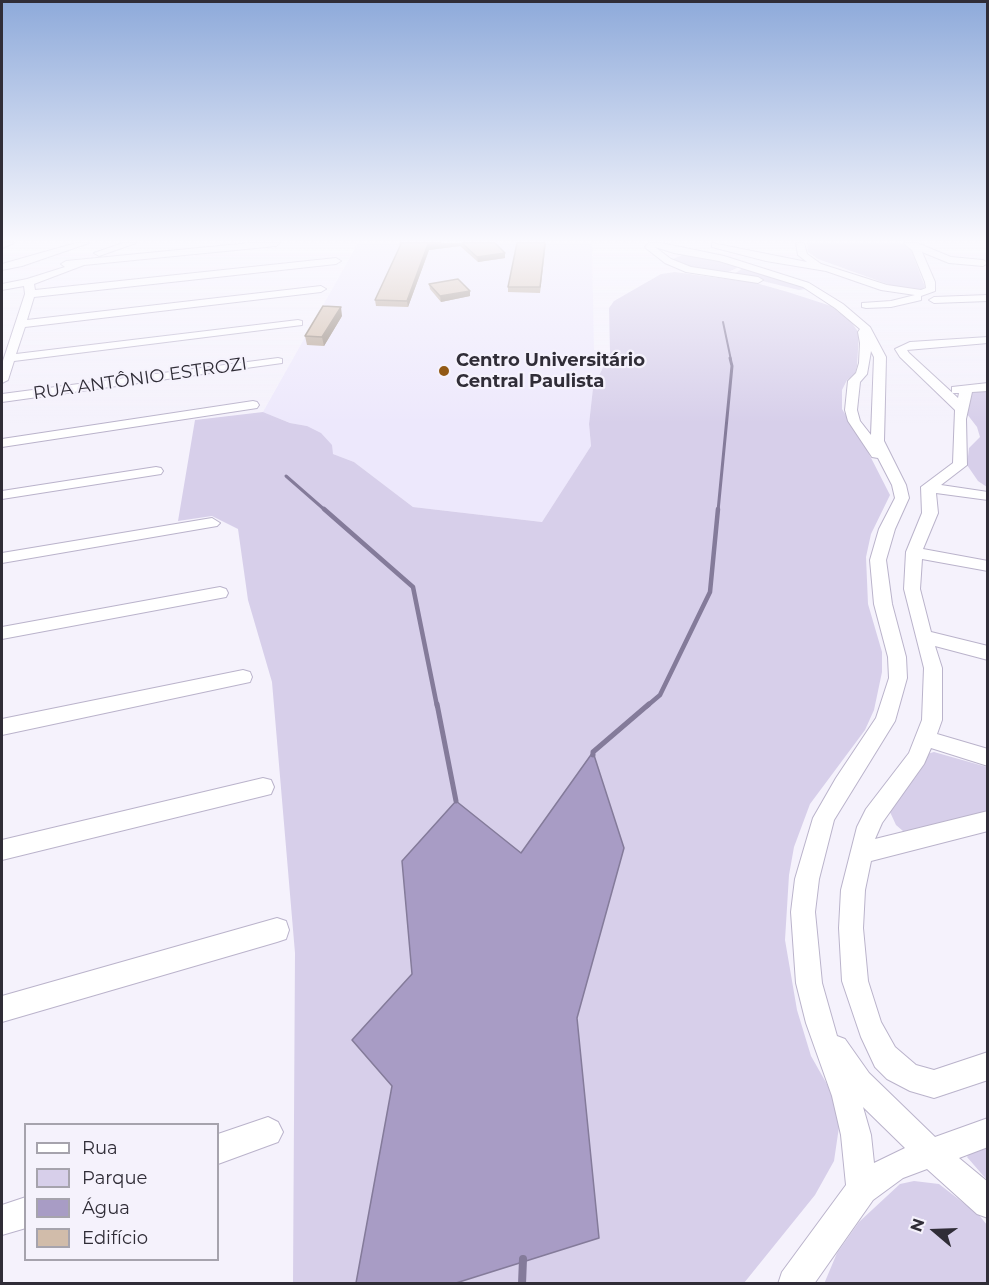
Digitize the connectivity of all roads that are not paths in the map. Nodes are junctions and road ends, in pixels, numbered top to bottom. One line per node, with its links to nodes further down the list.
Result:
1 (26, 303): 10 (street)
2 (201, 303): 10 (street)
3 (830, 303): 7 (street)
4 (835, 303): 7 (street)
5 (879, 303): 6 (street)
6 (866, 305)
7 (839, 306): 8 (street)
8 (858, 322): 15 (street); 17 (street)
9 (298, 323): 12 (street)
10 (20, 324): 12 (street)
11 (987, 340): 18 (street)
12 (9, 358): 14 (street)
13 (278, 361): 19 (street, RUA ANTÔNIO ESTROZI)
14 (2, 380)
15 (853, 386): 17 (street); 22 (street)
16 (987, 387): 20 (street)
17 (879, 391): 23 (street)
18 (945, 391): 20 (street); 20 (street)
19 (2, 398)
20 (964, 398): 27 (street)
21 (253, 405): 24 (street)
22 (851, 410): 23 (street); 25 (street)
23 (878, 418): 25 (street)
24 (2, 443)
25 (888, 466): 49 (street)
26 (156, 471): 30 (street)
27 (966, 474): 28 (street); 29 (street)
28 (928, 487): 29 (street); 32 (street)
29 (987, 494)
30 (2, 495)
31 (212, 523): 33 (street)
32 (914, 552): 34 (street); 37 (street)
33 (2, 558)
34 (987, 566)
35 (220, 593): 36 (street)
36 (2, 633)
37 (924, 637): 38 (street); 41 (street)
38 (987, 653)
39 (243, 677): 40 (street)
40 (2, 728)
41 (924, 738): 42 (street); 46 (street)
42 (987, 758)
43 (263, 787): 45 (street)
44 (987, 821): 46 (street)
45 (2, 850)
46 (861, 853): 50 (street)
47 (277, 930): 48 (street)
48 (2, 1009)
49 (819, 1023): 54 (street); 55 (street)
50 (987, 1066)
51 (268, 1132): 53 (street)
52 (987, 1132): 54 (street)
53 (219, 1149)
54 (930, 1152): 55 (street); 56 (street)
55 (862, 1189): 59 (street)
56 (987, 1203)
57 (24, 1213): 58 (street)
58 (2, 1220)
59 (794, 1284)

